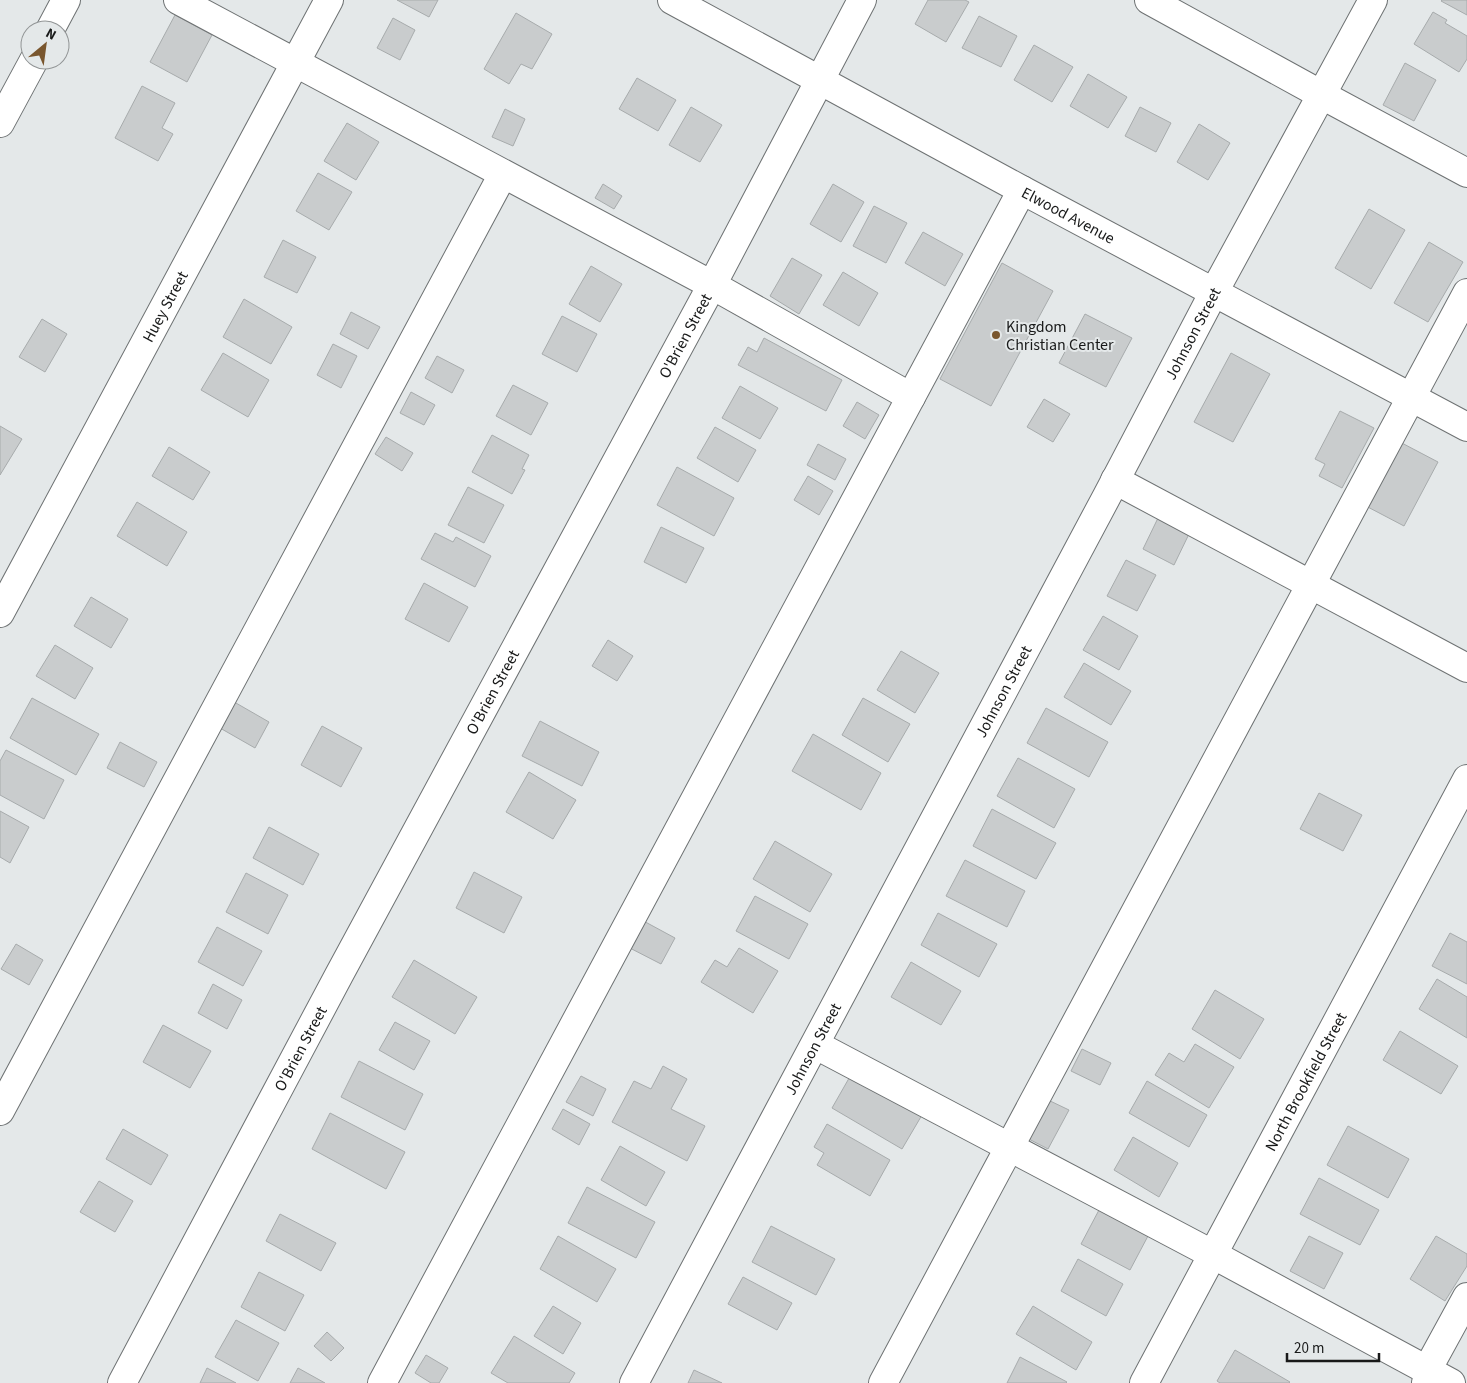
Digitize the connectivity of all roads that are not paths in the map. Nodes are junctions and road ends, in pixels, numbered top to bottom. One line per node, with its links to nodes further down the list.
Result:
1 (66, 0): 8 (street)
2 (178, 0): 9 (street)
3 (329, 0): 9 (street, Huey Street)
4 (672, 0): 11 (street, Elwood Avenue)
5 (862, 0): 11 (street, O'Brien Street)
6 (1149, 0): 12 (street)
7 (1373, 0): 12 (street, Johnson Street)
8 (55, 20)
9 (295, 62): 15 (street); 25 (street, Huey Street)
10 (29, 70): 13 (street)
11 (819, 80): 16 (street, Elwood Avenue); 17 (street, O'Brien Street)
12 (1322, 96): 14 (street); 18 (street, Johnson Street)
13 (0, 123)
14 (1467, 173)
15 (503, 174): 17 (street); 29 (street)
16 (1022, 190): 18 (street, Elwood Avenue); 20 (street)
17 (712, 285): 20 (street); 34 (street, O'Brien Street)
18 (1214, 292): 21 (street, Elwood Avenue); 23 (street, Johnson Street)
19 (1467, 293): 21 (street)
20 (911, 397): 35 (street)
21 (1412, 397): 22 (street, Elwood Avenue); 24 (street)
22 (1467, 427)
23 (1115, 480): 24 (street); 28 (street, Johnson Street)
24 (1312, 584): 26 (street); 30 (street)
25 (0, 613)
26 (1467, 668)
27 (1467, 779): 31 (street, North Brookfield Street)
28 (816, 1044): 30 (street); 36 (street, Johnson Street)
29 (0, 1111)
30 (1008, 1147): 31 (street); 37 (street)
31 (1212, 1254): 33 (street); 38 (street, North Brookfield Street)
32 (1467, 1297): 33 (street)
33 (1435, 1379)
34 (122, 1383)
35 (382, 1383)
36 (634, 1383)
37 (883, 1383)
38 (1144, 1383)

